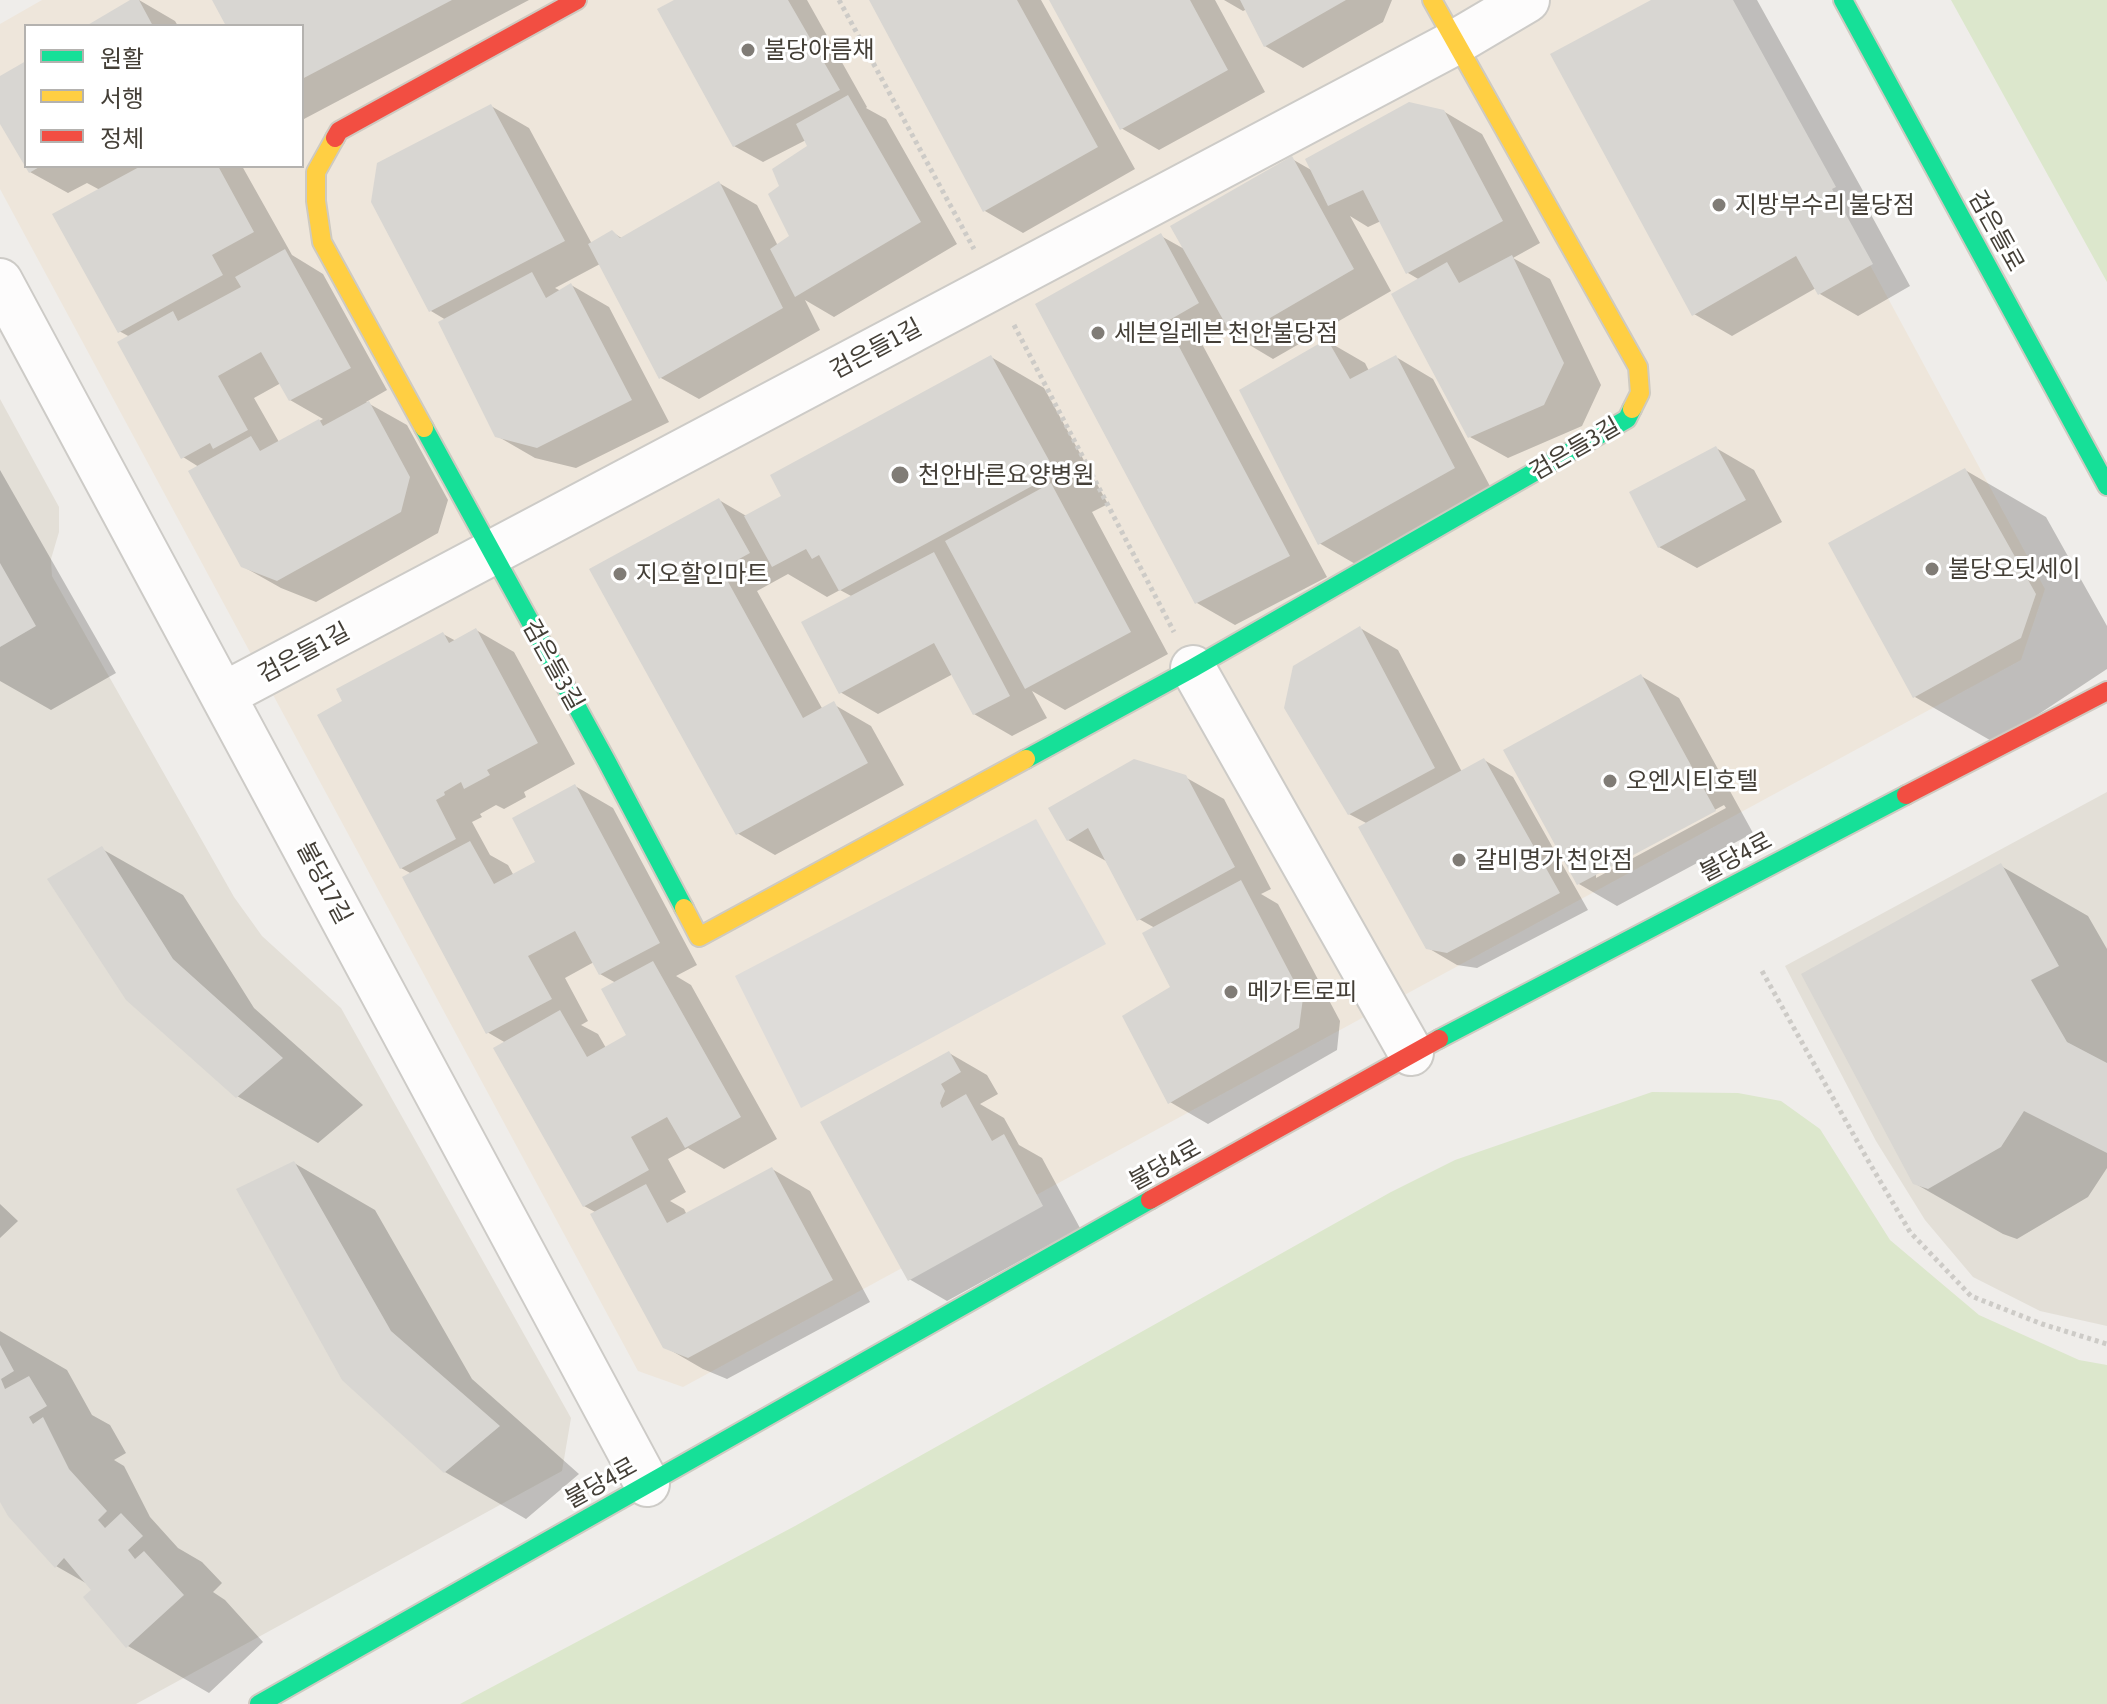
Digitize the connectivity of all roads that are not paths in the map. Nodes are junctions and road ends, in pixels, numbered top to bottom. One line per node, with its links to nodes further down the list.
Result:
1 (577, 0): 8 (street, 검은들3길)
2 (1432, 0): 5 (street, 검은들3길)
3 (1527, 0): 5 (street, 검은들1길)
4 (1843, 0): 7 (street, 검은들로)
5 (1456, 42): 8 (street, 검은들1길); 9 (street, 검은들3길)
6 (0, 281): 11 (street, 불당17길)
7 (2107, 486)
8 (492, 554): 9 (street, 검은들3길); 11 (street, 검은들1길)
9 (1193, 668): 12 (street)
10 (2107, 691): 12 (street, 불당4로)
11 (223, 695): 13 (street, 불당17길)
12 (1411, 1053): 13 (street, 불당4로)
13 (647, 1484): 14 (street, 불당4로)
14 (259, 1704)

